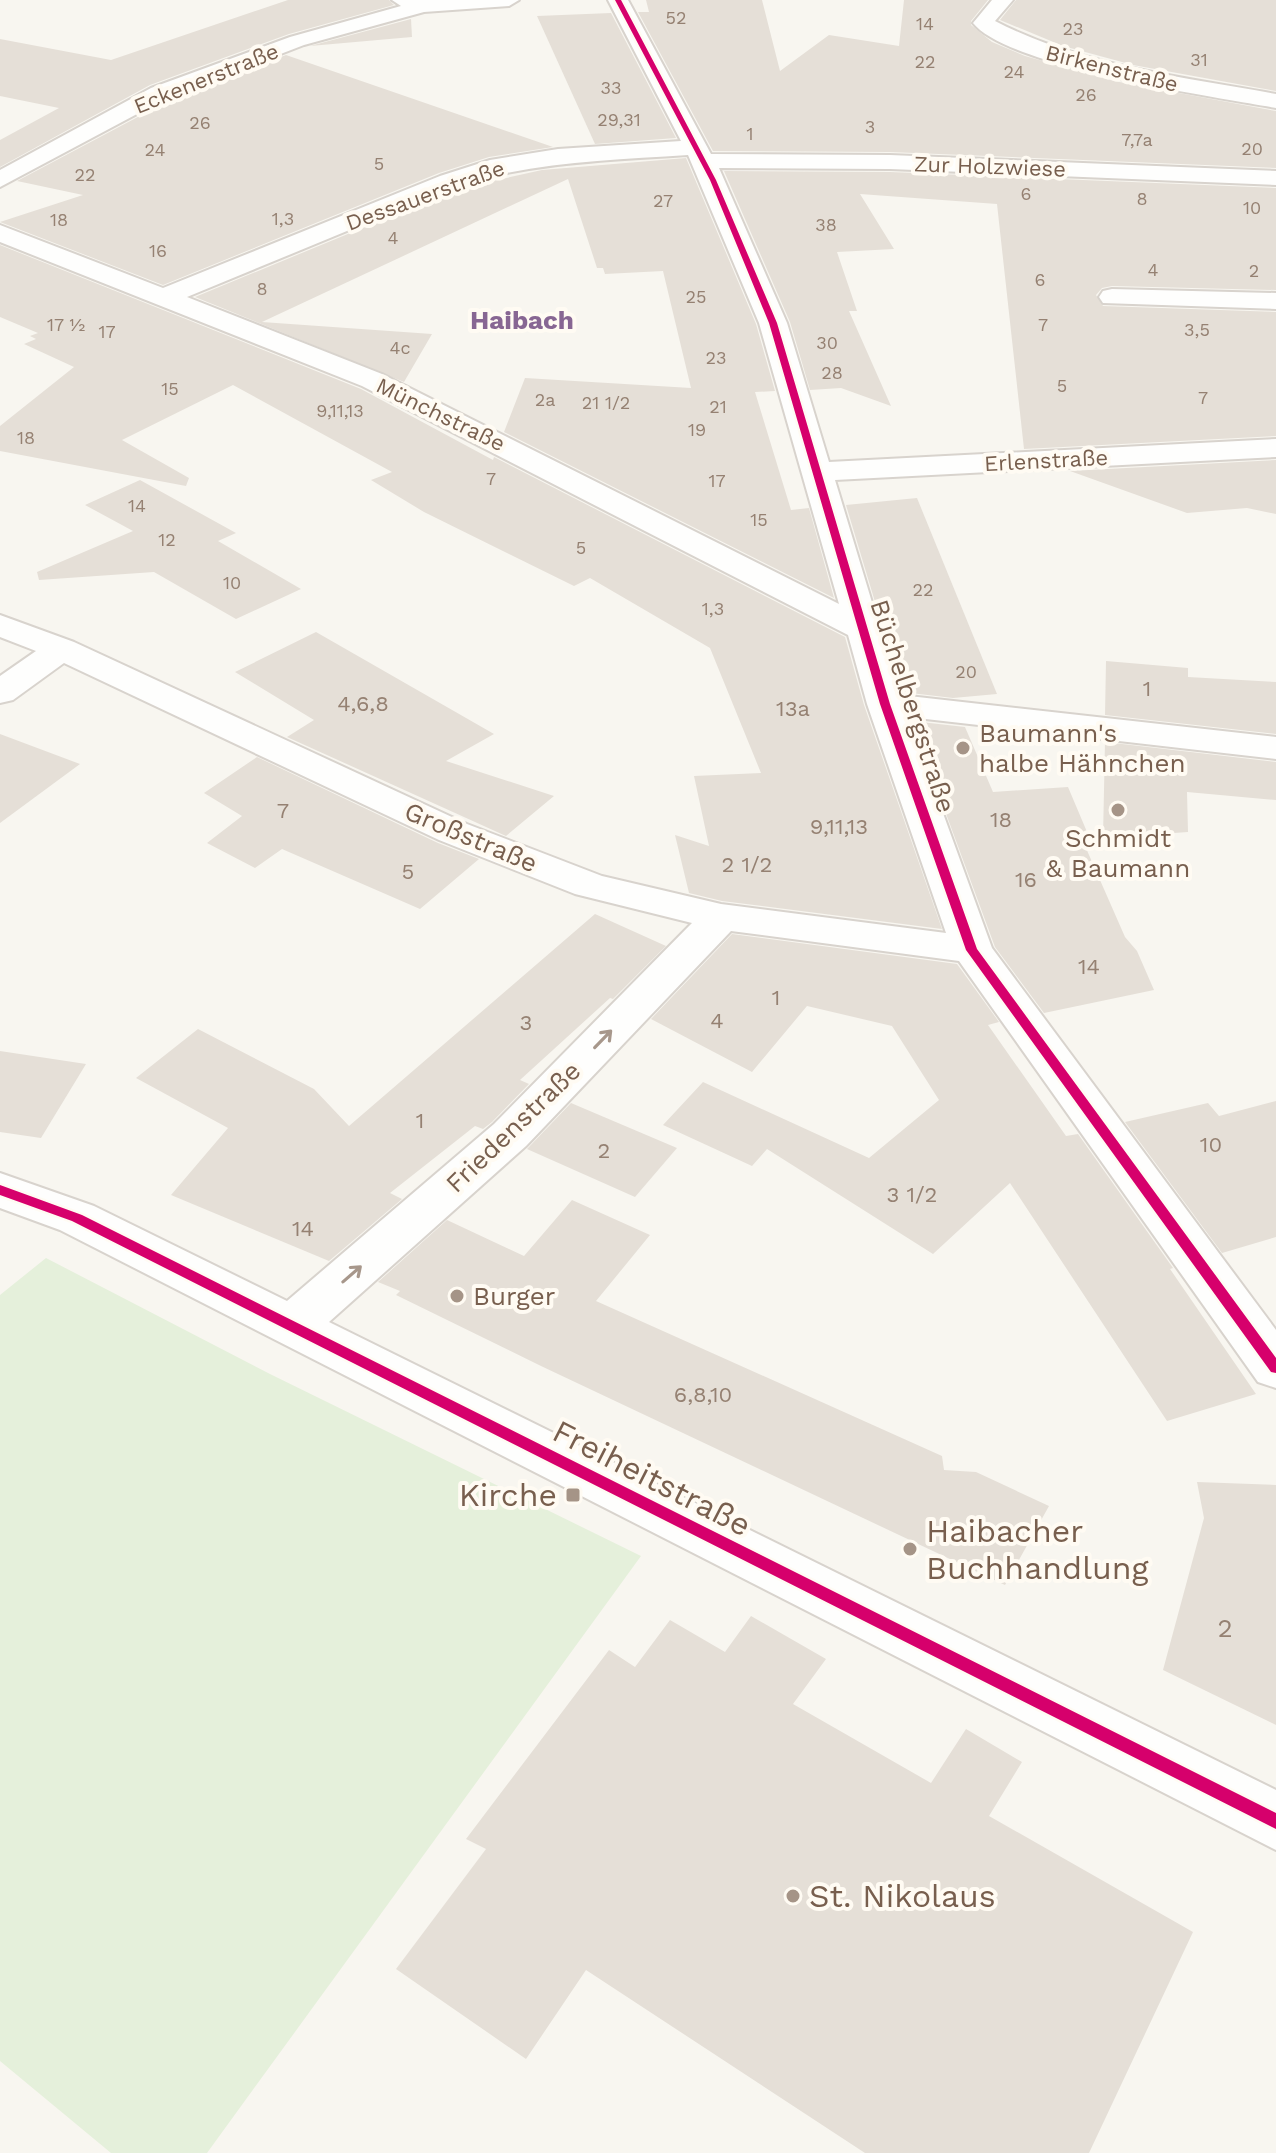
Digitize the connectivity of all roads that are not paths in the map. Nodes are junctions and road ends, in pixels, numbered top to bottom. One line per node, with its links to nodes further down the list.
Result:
1 (509, 0): 4 (street, Eckenerstraße)
2 (618, 0): 6 (street, Büchelbergstraße)
3 (1003, 0): 5 (street, Birkenstraße)
4 (413, 3): 8 (street, Eckenerstraße)
5 (1276, 101)
6 (701, 154): 7 (street, Zur Holzwiese); 10 (street, Dessauerstraße); 14 (street, Büchelbergstraße)
7 (1276, 178)
8 (0, 180)
9 (0, 233): 10 (street, Münchstraße)
10 (165, 297): 16 (street, Münchstraße)
11 (1112, 297): 12 (street)
12 (1276, 301)
13 (1276, 448): 14 (street, Erlenstraße)
14 (816, 472): 16 (street, Büchelbergstraße)
15 (0, 625): 17 (street, Großstraße)
16 (866, 631): 19 (street, Büchelbergstraße)
17 (62, 649): 18 (street); 21 (street, Großstraße)
18 (0, 692)
19 (885, 704): 20 (street); 22 (street, Büchelbergstraße)
20 (1276, 748)
21 (721, 917): 22 (street, Großstraße); 24 (street, Friedenstraße, one-way to 21)
22 (972, 950): 25 (street, Büchelbergstraße)
23 (0, 1190): 24 (street, Freiheitstraße)
24 (293, 1325): 26 (street, Freiheitstraße)
25 (1276, 1368)
26 (1276, 1821)

